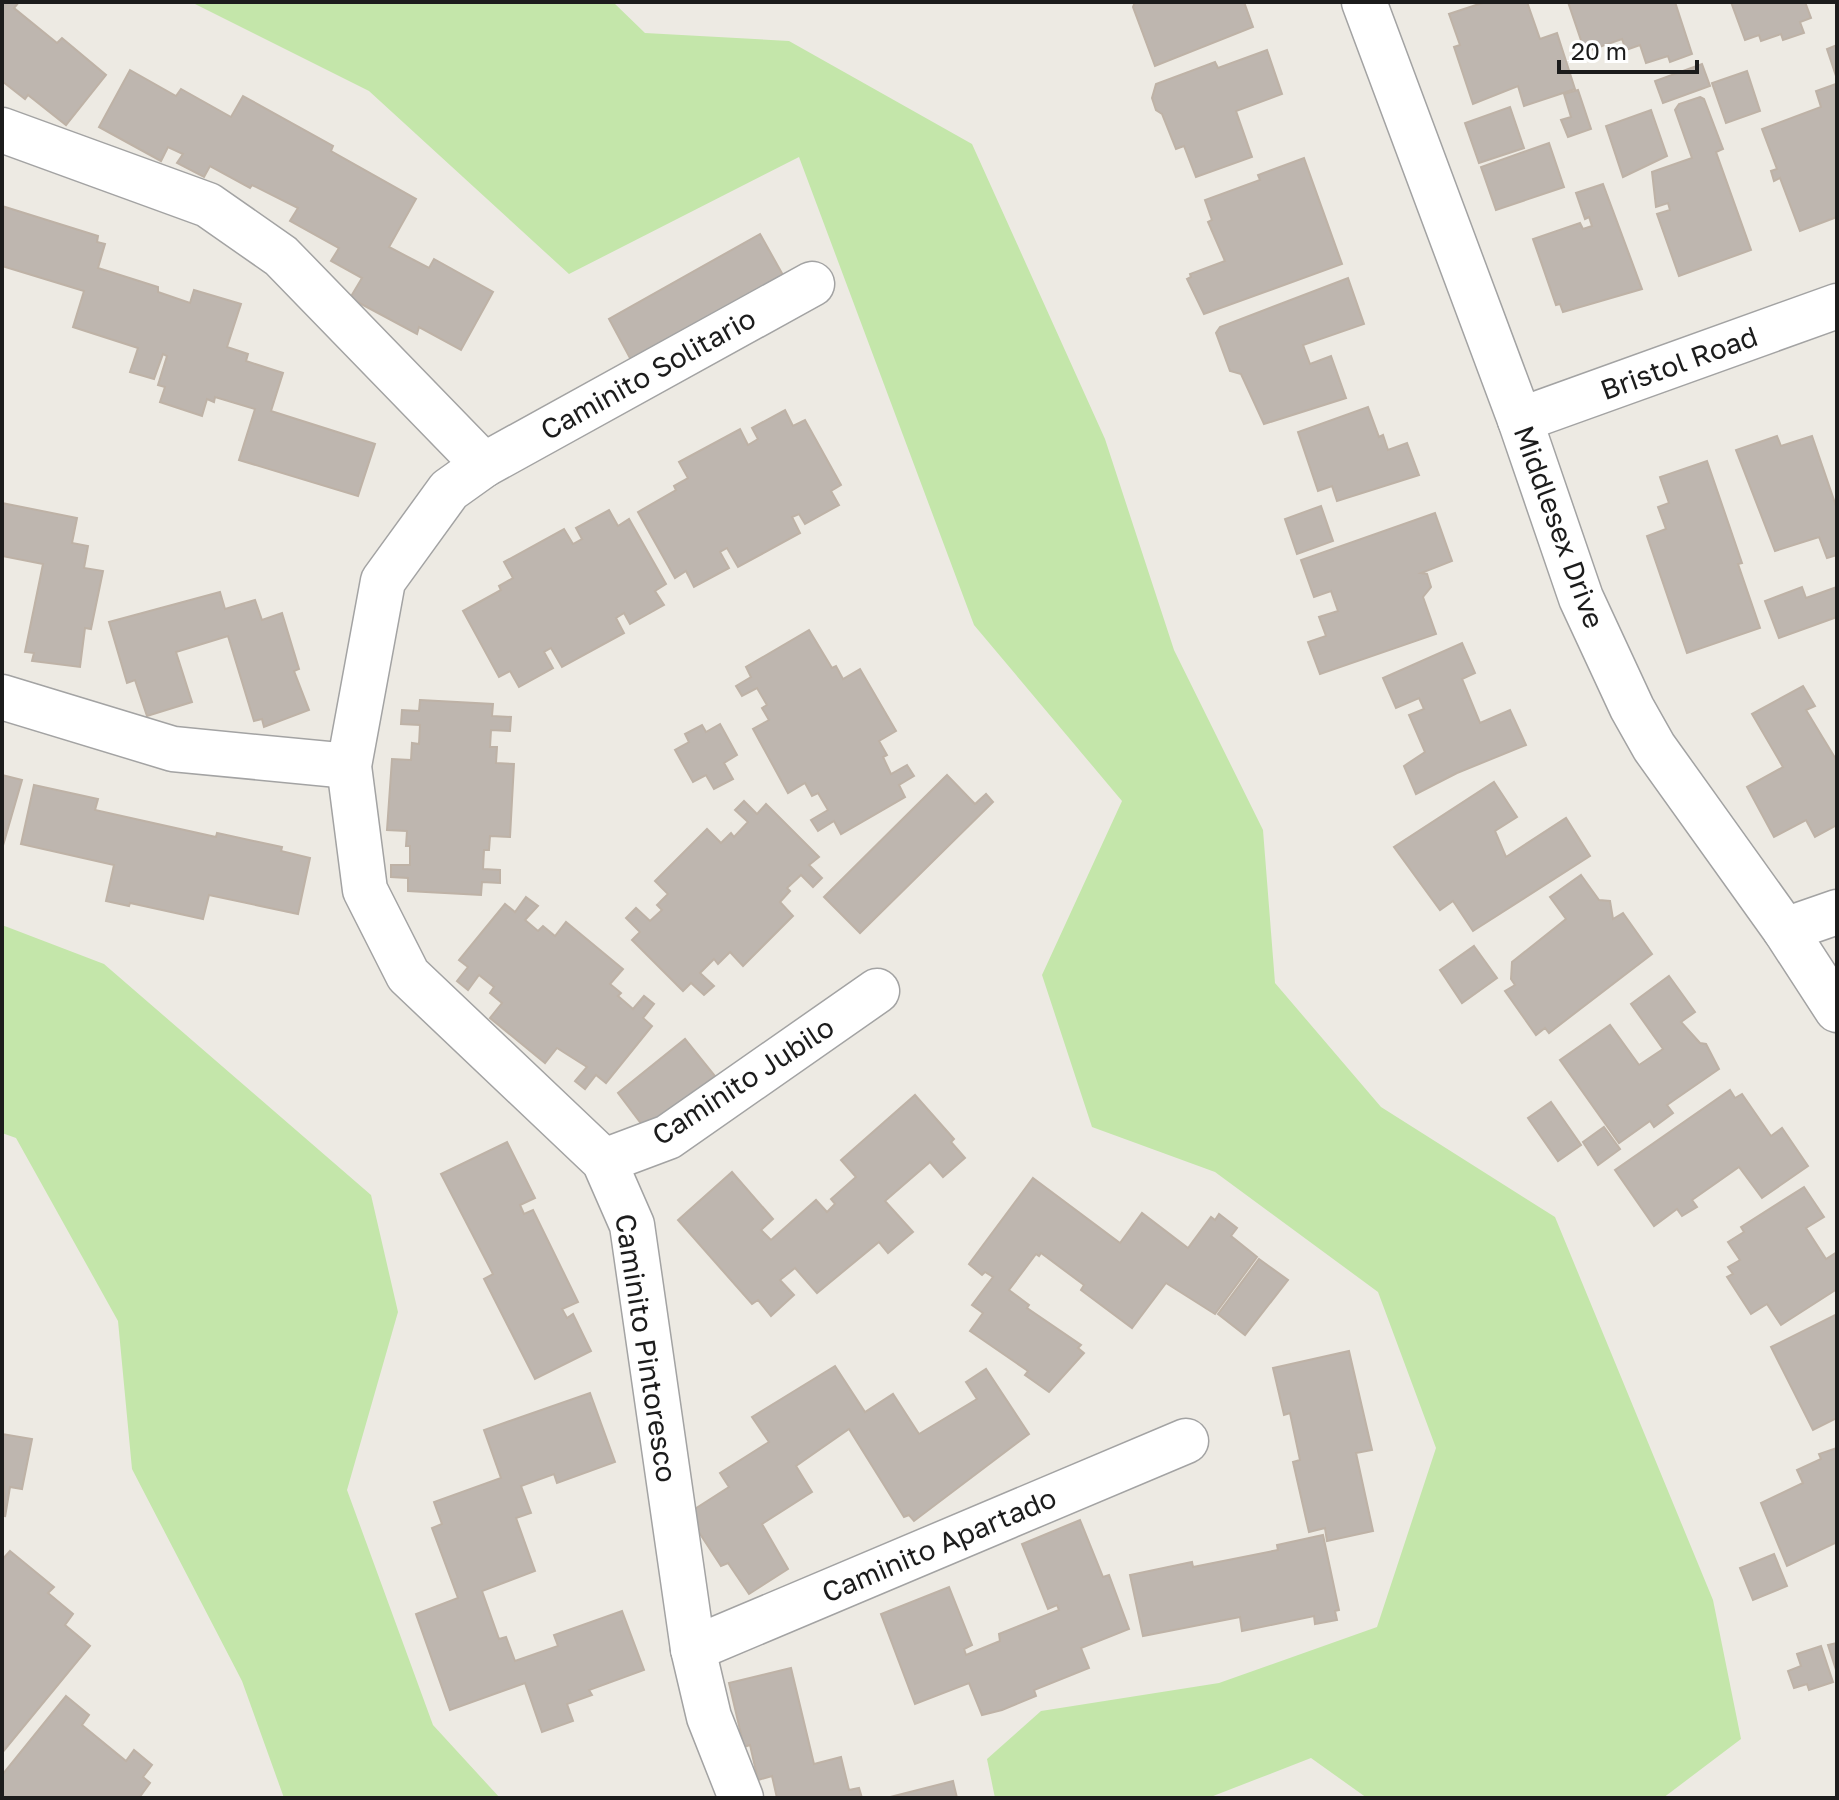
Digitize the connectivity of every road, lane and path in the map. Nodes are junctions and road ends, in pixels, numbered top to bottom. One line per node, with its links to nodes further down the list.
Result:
1 (1364, 2): 5 (street, Middlesex Drive)
2 (2, 130): 6 (street)
3 (812, 284): 6 (street, Caminito Solitario)
4 (1837, 306): 5 (street, Bristol Road)
5 (1520, 420): 10 (street, Middlesex Drive)
6 (484, 465): 8 (street, Caminito Solitario)
7 (2, 697): 8 (street)
8 (349, 766): 13 (street, Caminito Pintoresco)
9 (1837, 912): 10 (street)
10 (1785, 930): 12 (street, Middlesex Drive)
11 (877, 991): 13 (street, Caminito Jubilo)
12 (1837, 1010)
13 (604, 1161): 15 (street, Caminito Pintoresco)
14 (1186, 1441): 15 (street, Caminito Apartado)
15 (693, 1649): 16 (street, Caminito Pintoresco)
16 (741, 1798)

